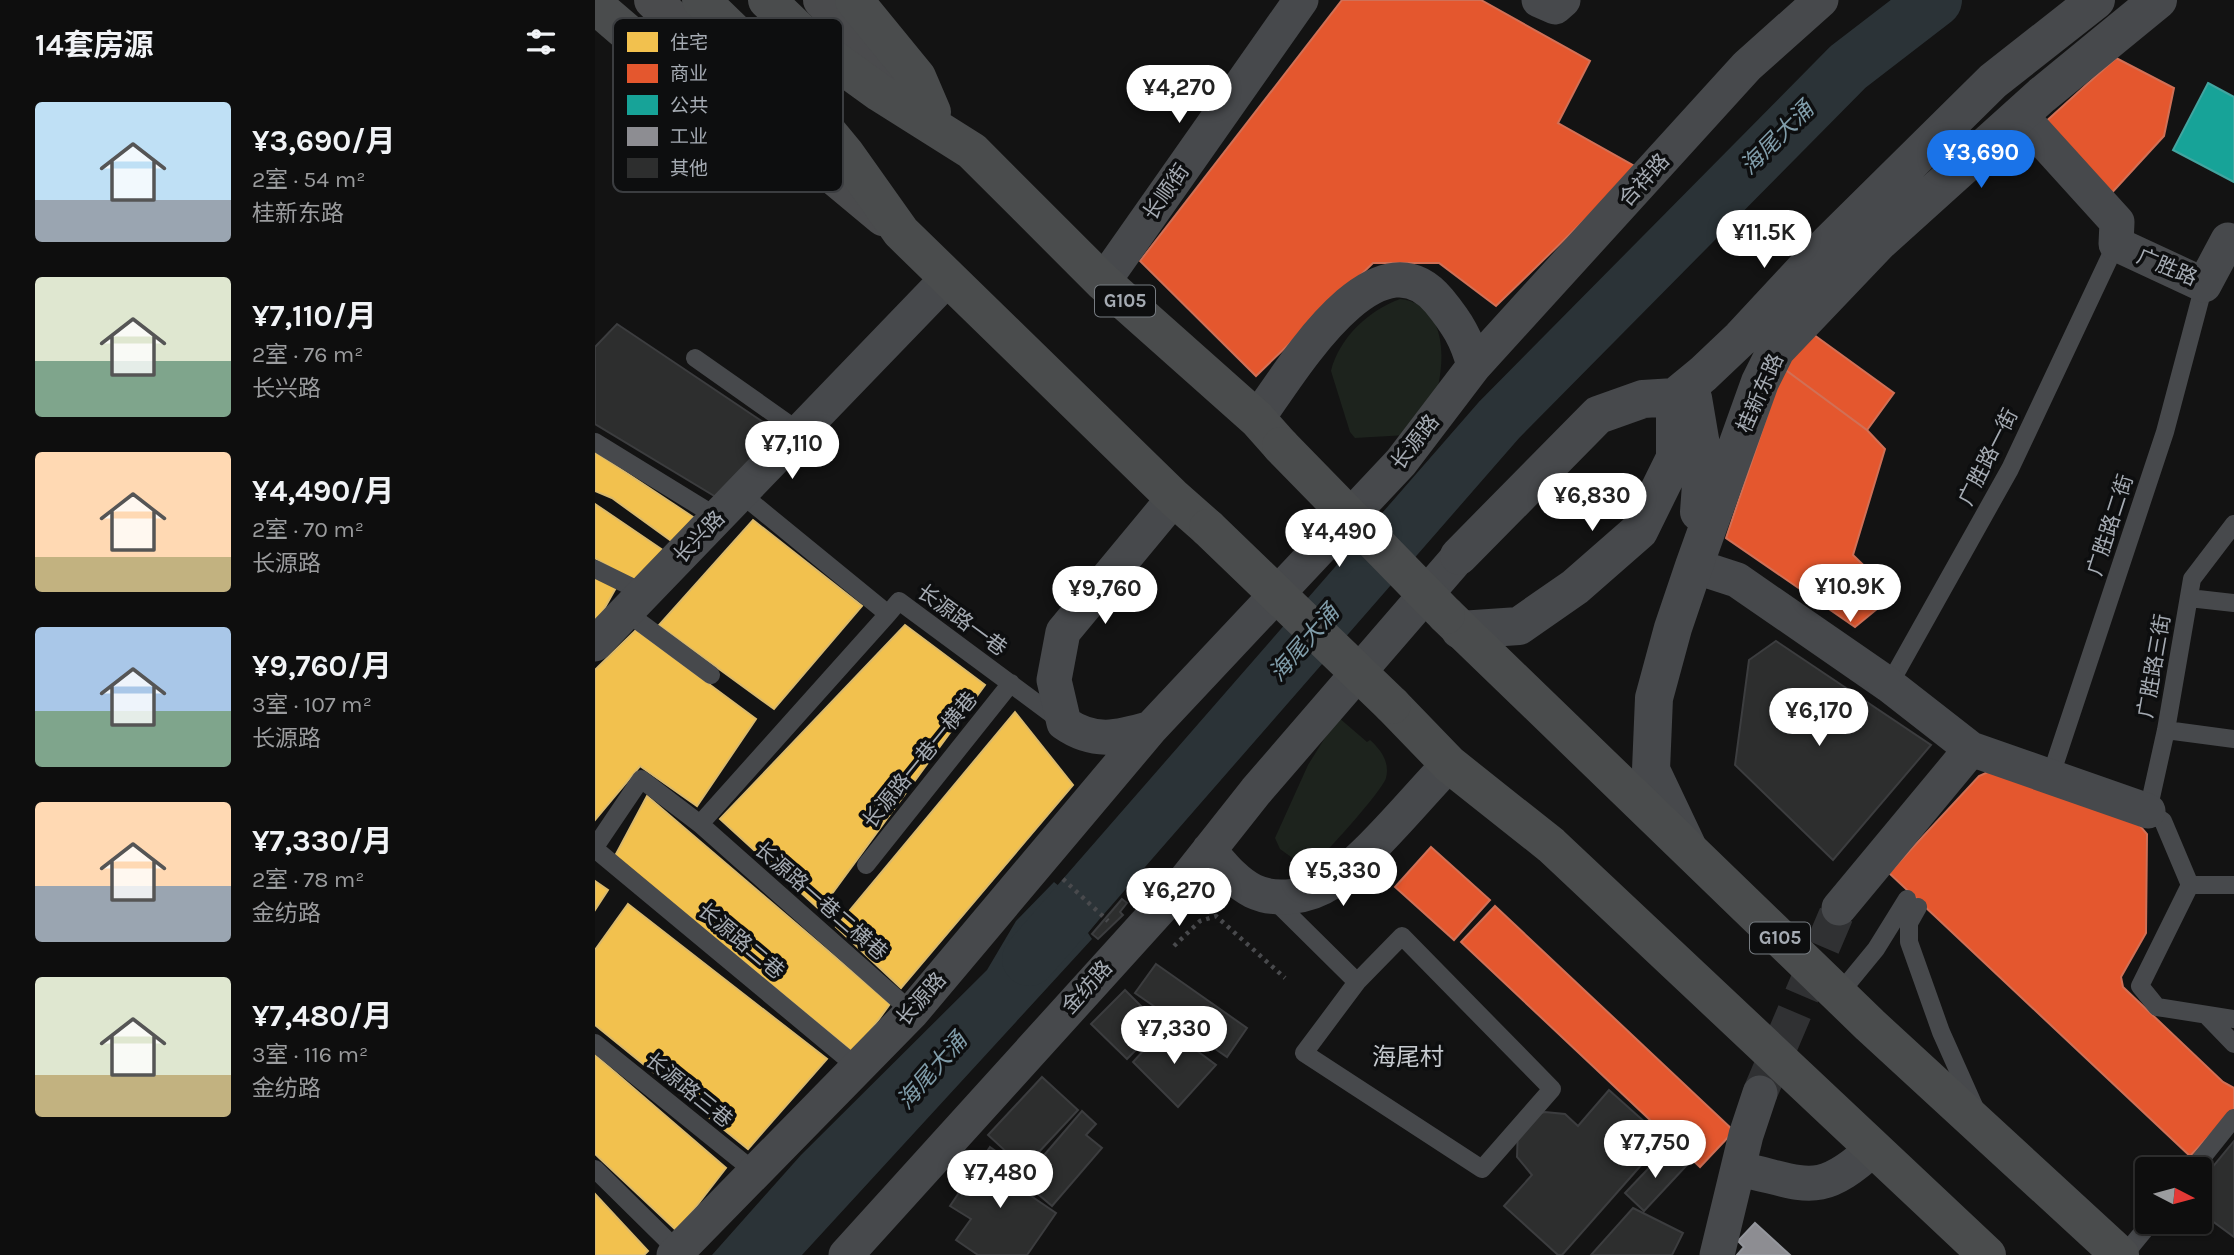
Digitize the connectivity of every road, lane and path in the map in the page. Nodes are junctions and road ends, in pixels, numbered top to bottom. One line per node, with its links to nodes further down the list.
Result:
1 (653, 0): 13 (main road)
2 (701, 0): 14 (highway)
3 (767, 0): 15 (highway, G105)
4 (822, 0): 16 (main road)
5 (854, 0): 20 (highway)
6 (1301, 0): 29 (street, 长顺街)
7 (1539, 0): 8 (street)
8 (1563, 0)
9 (1821, 0): 32 (street, 合祥路)
10 (2096, 0): 33 (street, 桂新东路)
11 (2158, 0): 21 (street, 桂新东路)
12 (595, 5): 17 (highway)
13 (672, 18)
14 (720, 18)
15 (786, 18)
16 (840, 18)
17 (613, 20)
18 (843, 21): 20 (main road)
19 (843, 66): 23 (highway, G105)
20 (932, 112): 23 (main road)
21 (2020, 115): 27 (street, 广胜路); 41 (street, 桂新东路)
22 (843, 151): 25 (highway)
23 (972, 151): 29 (highway, G105)
24 (843, 184): 25 (main road)
25 (901, 232): 28 (highway)
26 (2234, 242): 30 (street, 广胜路)
27 (2116, 244): 30 (street, 广胜路); 51 (lane, 广胜路一街)
28 (948, 278): 34 (street, 长兴路); 37 (highway)
29 (1103, 282): 35 (highway, G105)
30 (2204, 285): 58 (lane, 广胜路二街)
31 (695, 358): 34 (lane)
32 (1473, 366): 35 (street); 53 (street, 长源路)
33 (1682, 390): 40 (street); 41 (street, 桂新东路); 47 (street)
34 (800, 432): 38 (street, 长兴路)
35 (1269, 433): 47 (highway, G105, bridge)
36 (595, 442): 38 (lane, 长源路一巷)
37 (1174, 498): 52 (street); 57 (highway, bridge)
38 (729, 505): 44 (street, 长兴路); 46 (lane, 长源路一巷)
39 (2233, 527): 43 (lane, 广胜路三街)
40 (1459, 556): 62 (street, 金纺路)
41 (1694, 566): 51 (street); 63 (street, 桂新东路)
42 (595, 569): 44 (lane)
43 (2189, 598): 45 (lane); 54 (lane, 广胜路三街)
44 (635, 603): 48 (street, 长兴路); 49 (lane)
45 (2234, 603)
46 (888, 614): 50 (lane, 长源路一巷); 60 (lane)
47 (1453, 623): 63 (highway, G105)
48 (595, 644)
49 (711, 675)
50 (1011, 683): 52 (lane, 长源路一巷); 64 (lane, 长源路一巷一横巷)
51 (1889, 685): 56 (street)
52 (1064, 723): 53 (street)
53 (1151, 728): 75 (street, 长源路)
54 (2166, 730): 55 (lane); 59 (lane, 广胜路三街)
55 (2234, 739)
56 (1971, 749): 58 (street); 69 (street)
57 (1449, 764): 68 (street); 84 (highway)
58 (2050, 778): 59 (street)
59 (2155, 816): 66 (lane)
60 (700, 824): 61 (lane, 长源路一巷二横巷); 75 (lane, 长源路一巷二横巷)
61 (595, 848): 80 (lane, 长源路二巷)
62 (1209, 850): 68 (street); 91 (street, 金纺路)
63 (1688, 850): 74 (highway, G105)
64 (866, 865)
65 (1056, 873): 70 (path)
66 (2190, 885): 67 (lane); 76 (lane)
67 (2234, 885)
68 (1270, 896): 73 (lane)
69 (1839, 908)
70 (1116, 928)
71 (1170, 949): 72 (path)
72 (1285, 978)
73 (1357, 982): 73 (lane)
74 (1839, 994): 83 (highway, G105); 83 (lane)
75 (912, 1012): 80 (street, 长源路)
76 (2207, 1016): 77 (lane); 79 (lane)
77 (2234, 1018)
78 (595, 1042): 88 (lane, 长源路三巷)
79 (2234, 1044)
80 (857, 1067): 88 (street, 长源路)
81 (1760, 1093): 87 (street)
82 (2234, 1118): 85 (lane)
83 (1985, 1132): 94 (highway, G105)
84 (1874, 1148): 87 (street); 93 (highway)
85 (2203, 1157)
86 (595, 1169): 90 (lane)
87 (1739, 1169): 92 (street)
88 (754, 1172): 90 (street, 长源路)
89 (2140, 1234): 94 (lane)
90 (676, 1253)
91 (846, 1255)
92 (1717, 1255)
93 (1987, 1255)
94 (2122, 1255)

